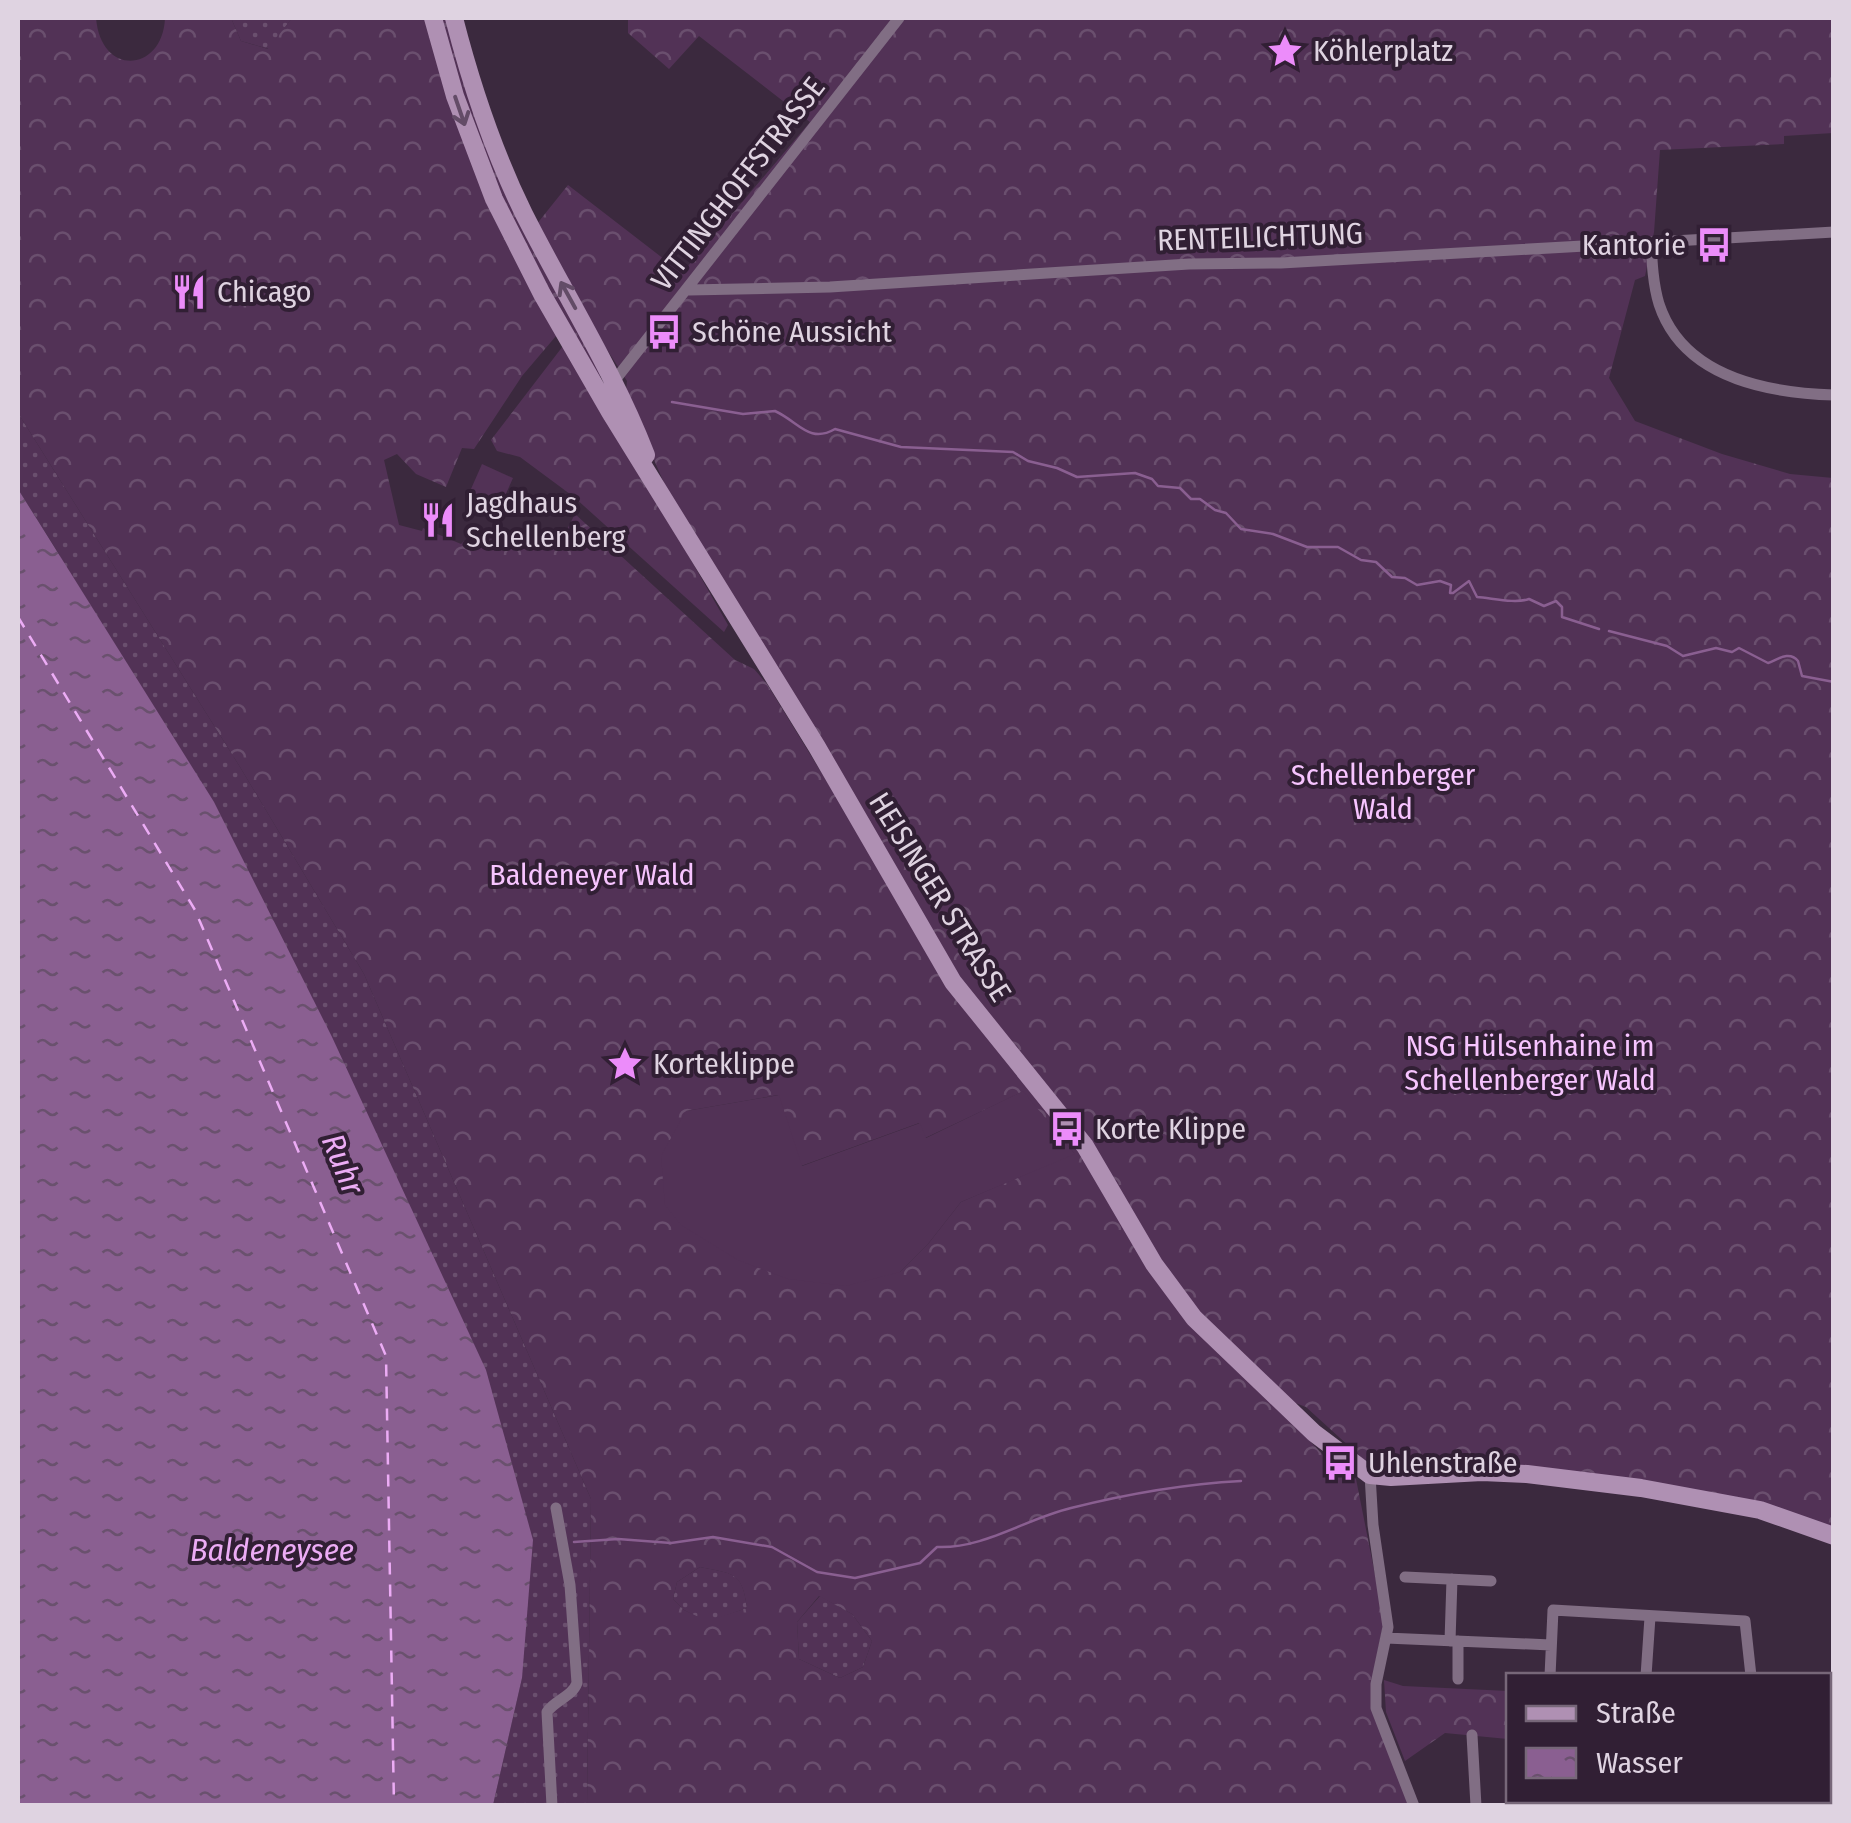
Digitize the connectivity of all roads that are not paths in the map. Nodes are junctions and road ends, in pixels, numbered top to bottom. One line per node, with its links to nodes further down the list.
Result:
1 (433, 18): 8 (main road, HEISINGER STRASSE, one-way to 8)
2 (454, 18): 7 (main road, HEISINGER STRASSE, one-way to 2)
3 (899, 18): 6 (street, VITTINGHOFFSTRASSE)
4 (1834, 232): 5 (street, RENTEILICHTUNG)
5 (1651, 242): 6 (street, RENTEILICHTUNG); 9 (street)
6 (689, 290): 7 (street, VITTINGHOFFSTRASSE)
7 (615, 380): 8 (main road); 10 (main road, HEISINGER STRASSE)
8 (599, 392): 10 (main road, HEISINGER STRASSE)
9 (1834, 395)
10 (664, 502): 11 (main road, HEISINGER STRASSE)
11 (1370, 1474): 13 (main road); 18 (street)
12 (556, 1508): 26 (street)
13 (1834, 1536)
14 (1405, 1577): 15 (street)
15 (1452, 1579): 16 (street); 19 (street)
16 (1491, 1581)
17 (1650, 1616): 20 (street); 22 (street); 23 (street)
18 (1386, 1638): 19 (street); 27 (street)
19 (1454, 1641): 20 (street); 24 (street)
20 (1551, 1645): 21 (street)
21 (1550, 1673)
22 (1646, 1673)
23 (1750, 1673)
24 (1458, 1679)
25 (1472, 1734): 28 (street)
26 (552, 1806)
27 (1414, 1806)
28 (1476, 1806)

